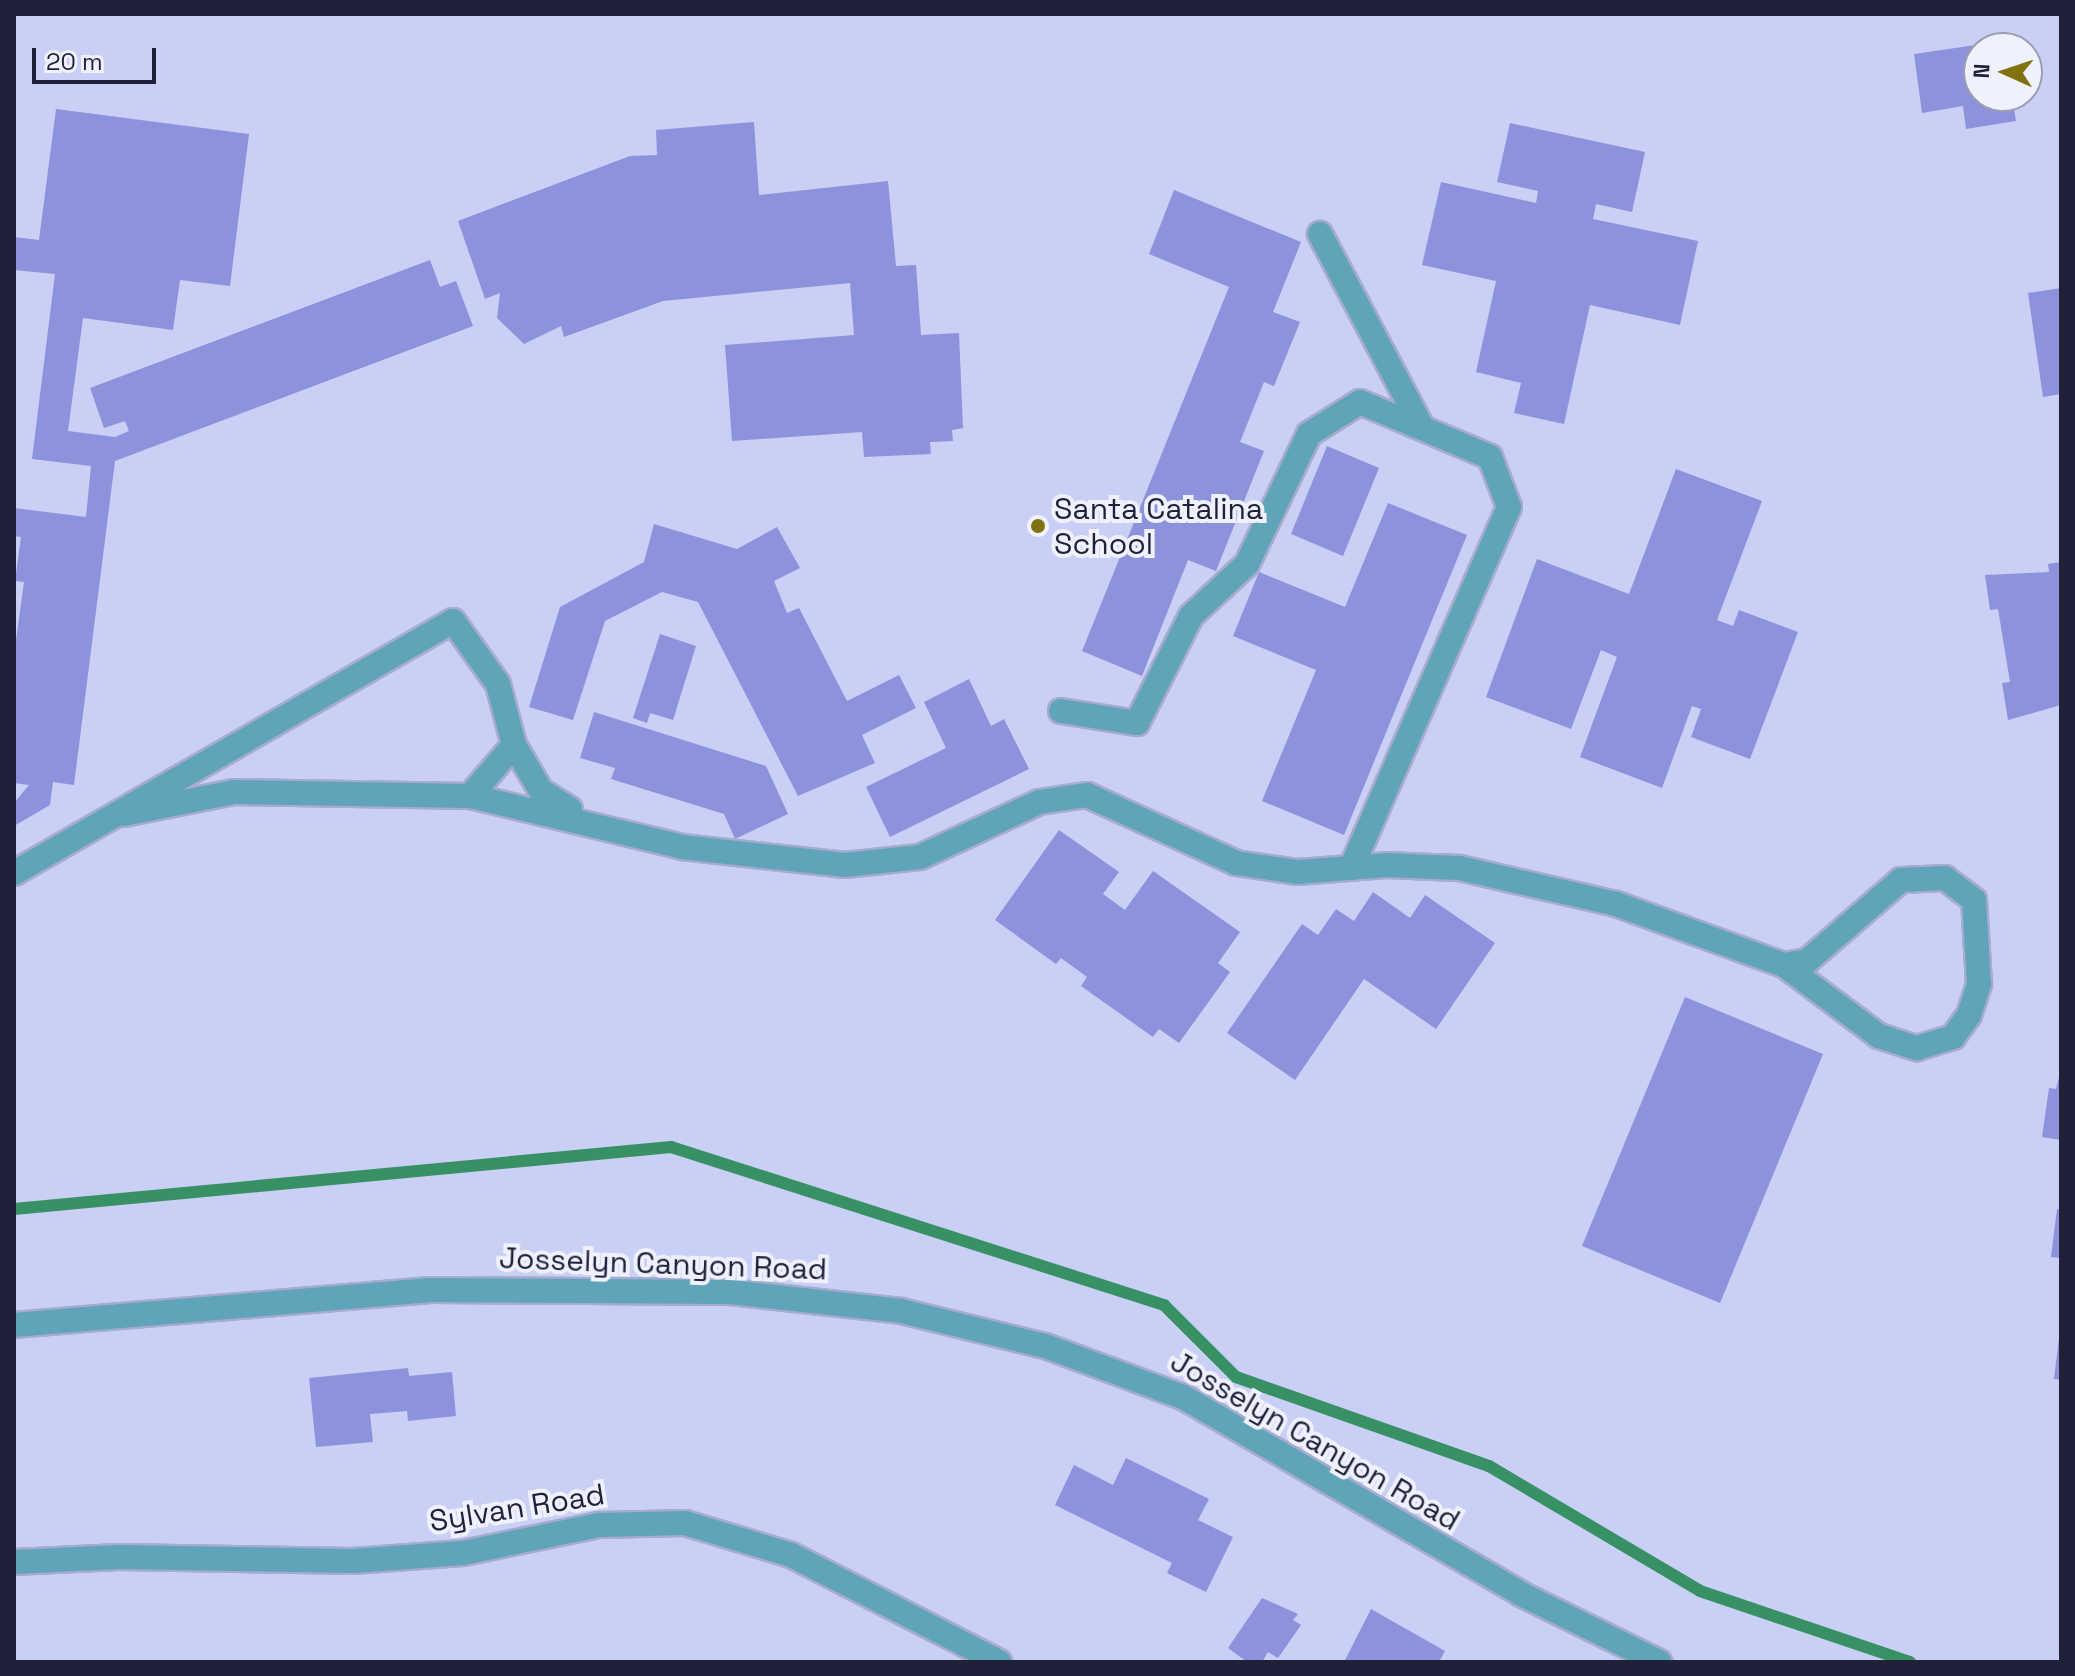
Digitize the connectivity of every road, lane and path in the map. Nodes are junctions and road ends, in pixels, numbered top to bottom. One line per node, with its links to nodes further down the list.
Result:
1 (1320, 234): 2 (street)
2 (1419, 422): 3 (street); 8 (street)
3 (1061, 711)
4 (514, 745): 5 (street); 6 (street); 7 (street)
5 (470, 796): 6 (street); 7 (street)
6 (124, 814): 9 (street)
7 (599, 827): 8 (street)
8 (1351, 868): 10 (street)
9 (14, 873)
10 (1784, 965): 10 (street)
11 (14, 1325): 14 (street, Josselyn Canyon Road)
12 (14, 1562): 13 (street, Sylvan Road)
13 (999, 1662)
14 (1659, 1662)

